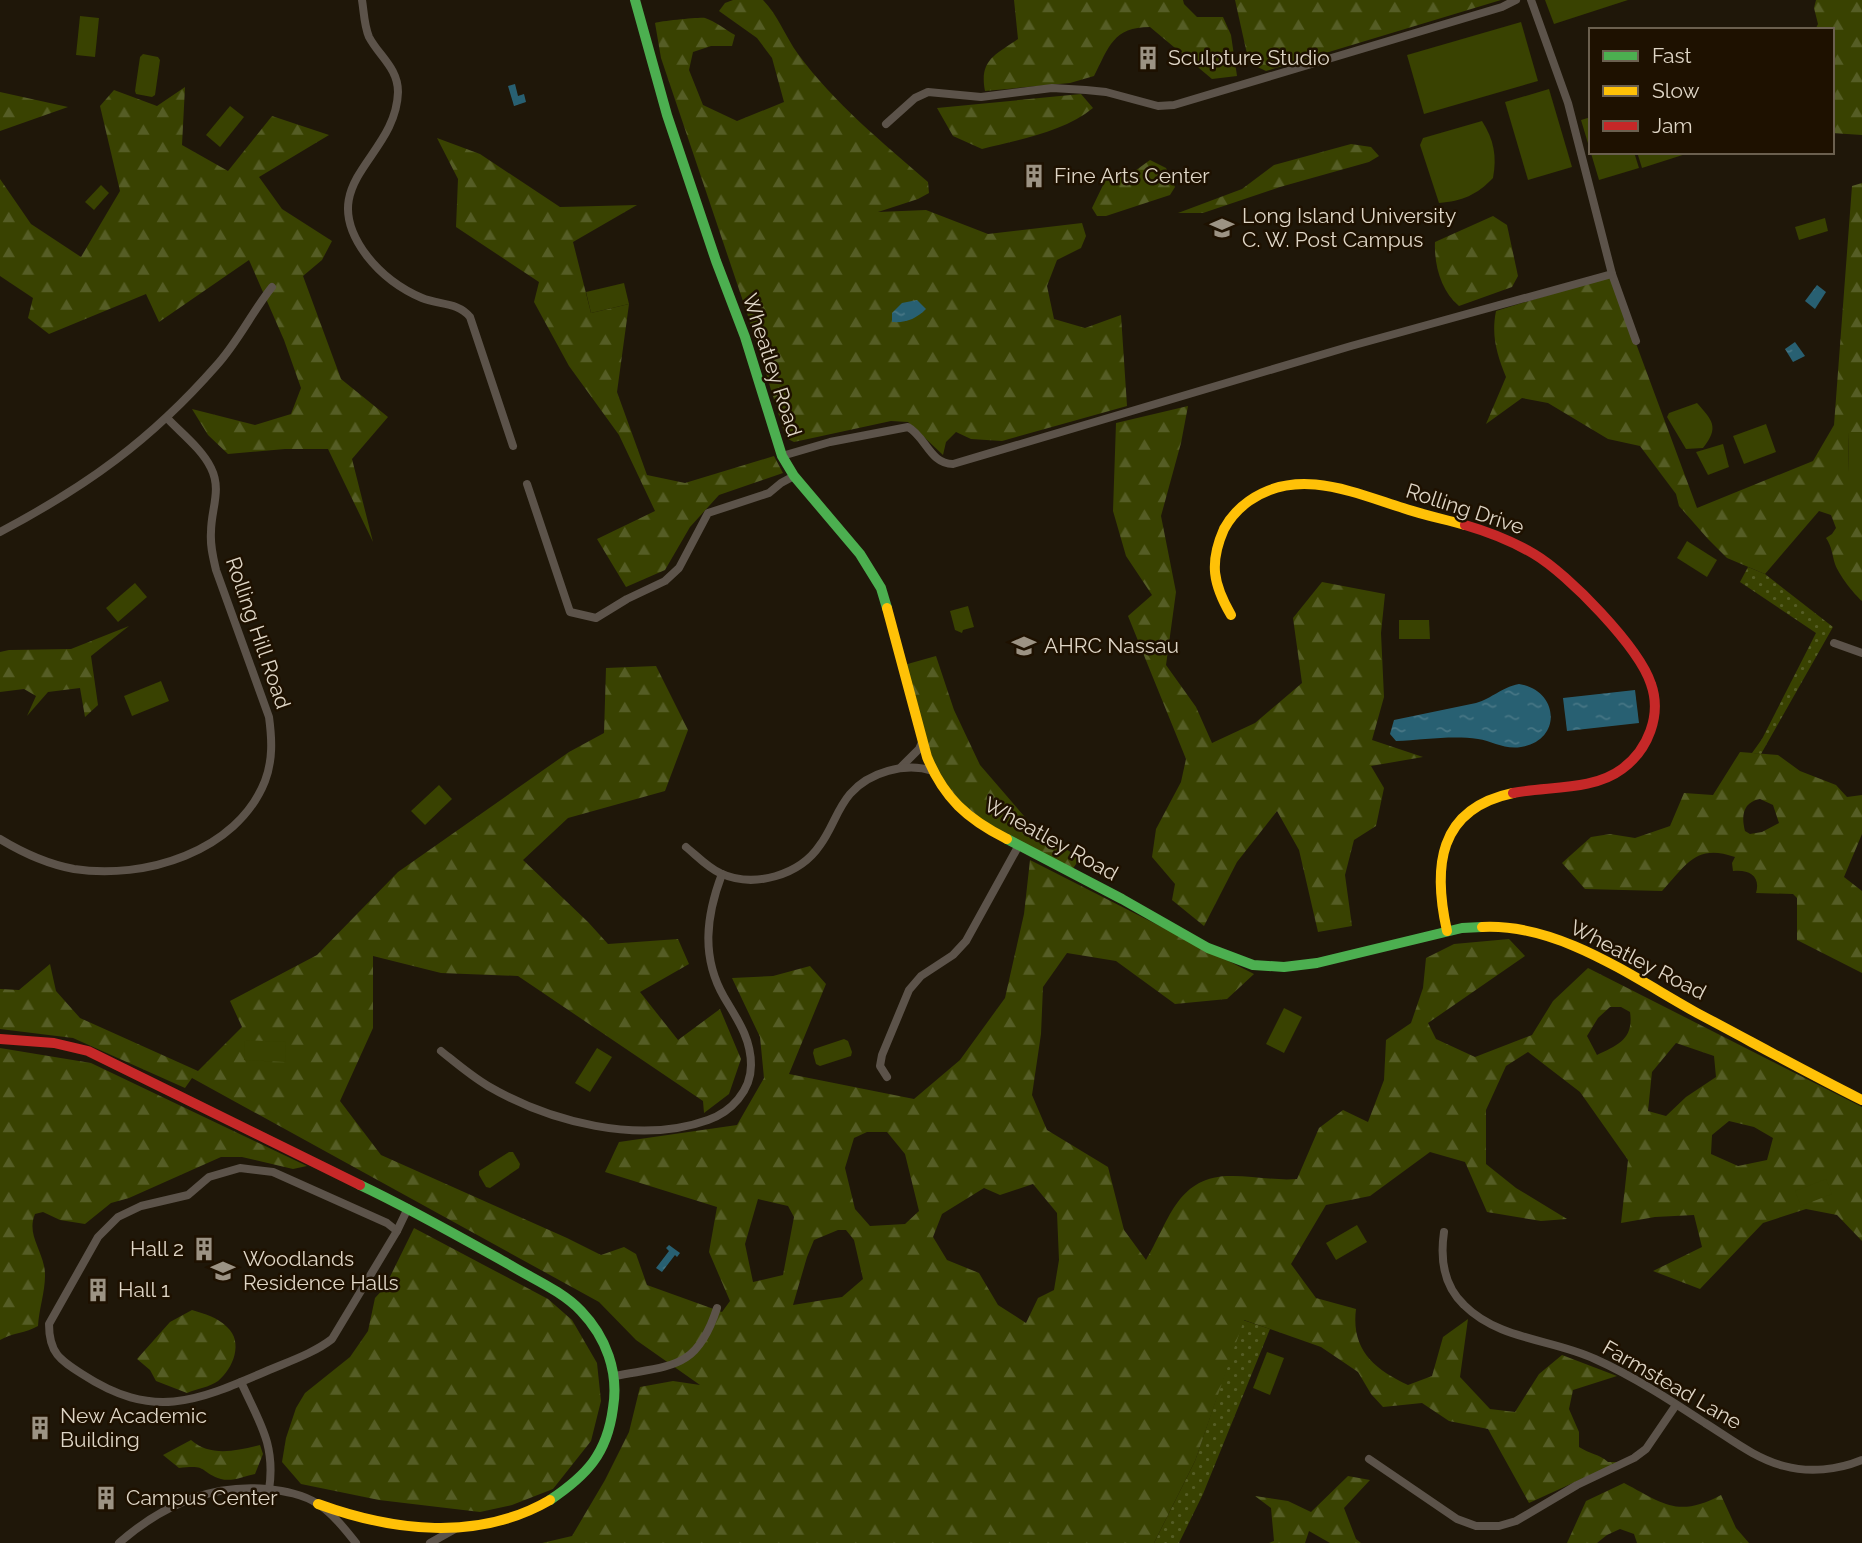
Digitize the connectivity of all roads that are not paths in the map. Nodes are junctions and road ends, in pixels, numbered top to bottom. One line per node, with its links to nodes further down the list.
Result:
1 (362, 0): 10 (street)
2 (635, 0): 11 (street, Wheatley Road)
3 (1516, 0): 5 (street)
4 (1531, 0): 6 (street)
5 (886, 124)
6 (1612, 274): 8 (street); 11 (street)
7 (272, 287): 9 (street)
8 (1636, 341)
9 (167, 418): 14 (street); 21 (street, Rolling Hill Road)
10 (513, 446)
11 (782, 456): 12 (street, Wheatley Road)
12 (794, 476): 13 (street); 18 (street, Wheatley Road)
13 (527, 484)
14 (0, 532)
15 (1231, 615): 25 (street, Rolling Drive)
16 (1834, 643): 17 (street)
17 (1862, 653)
18 (923, 740): 19 (street); 20 (street, Wheatley Road)
19 (901, 767): 20 (street); 24 (street)
20 (933, 771): 22 (street, Wheatley Road)
21 (0, 839)
22 (1019, 845): 25 (street, Wheatley Road); 28 (street)
23 (686, 847): 24 (street)
24 (722, 874): 27 (street)
25 (1447, 931): 29 (street, Wheatley Road)
26 (0, 1039): 30 (street)
27 (441, 1051)
28 (887, 1077)
29 (1862, 1100)
30 (408, 1208): 31 (street); 34 (street)
31 (397, 1231): 35 (street); 35 (street)
32 (1444, 1232): 36 (street, Farmstead Lane)
33 (717, 1308): 34 (street)
34 (615, 1376): 41 (street)
35 (240, 1382): 39 (street)
36 (1676, 1405): 37 (street); 38 (street, Farmstead Lane)
37 (1369, 1459)
38 (1862, 1460)
39 (269, 1490): 40 (street); 42 (street)
40 (318, 1504): 41 (street); 43 (street)
41 (455, 1529): 44 (street)
42 (119, 1543)
43 (356, 1543)
44 (430, 1543)

